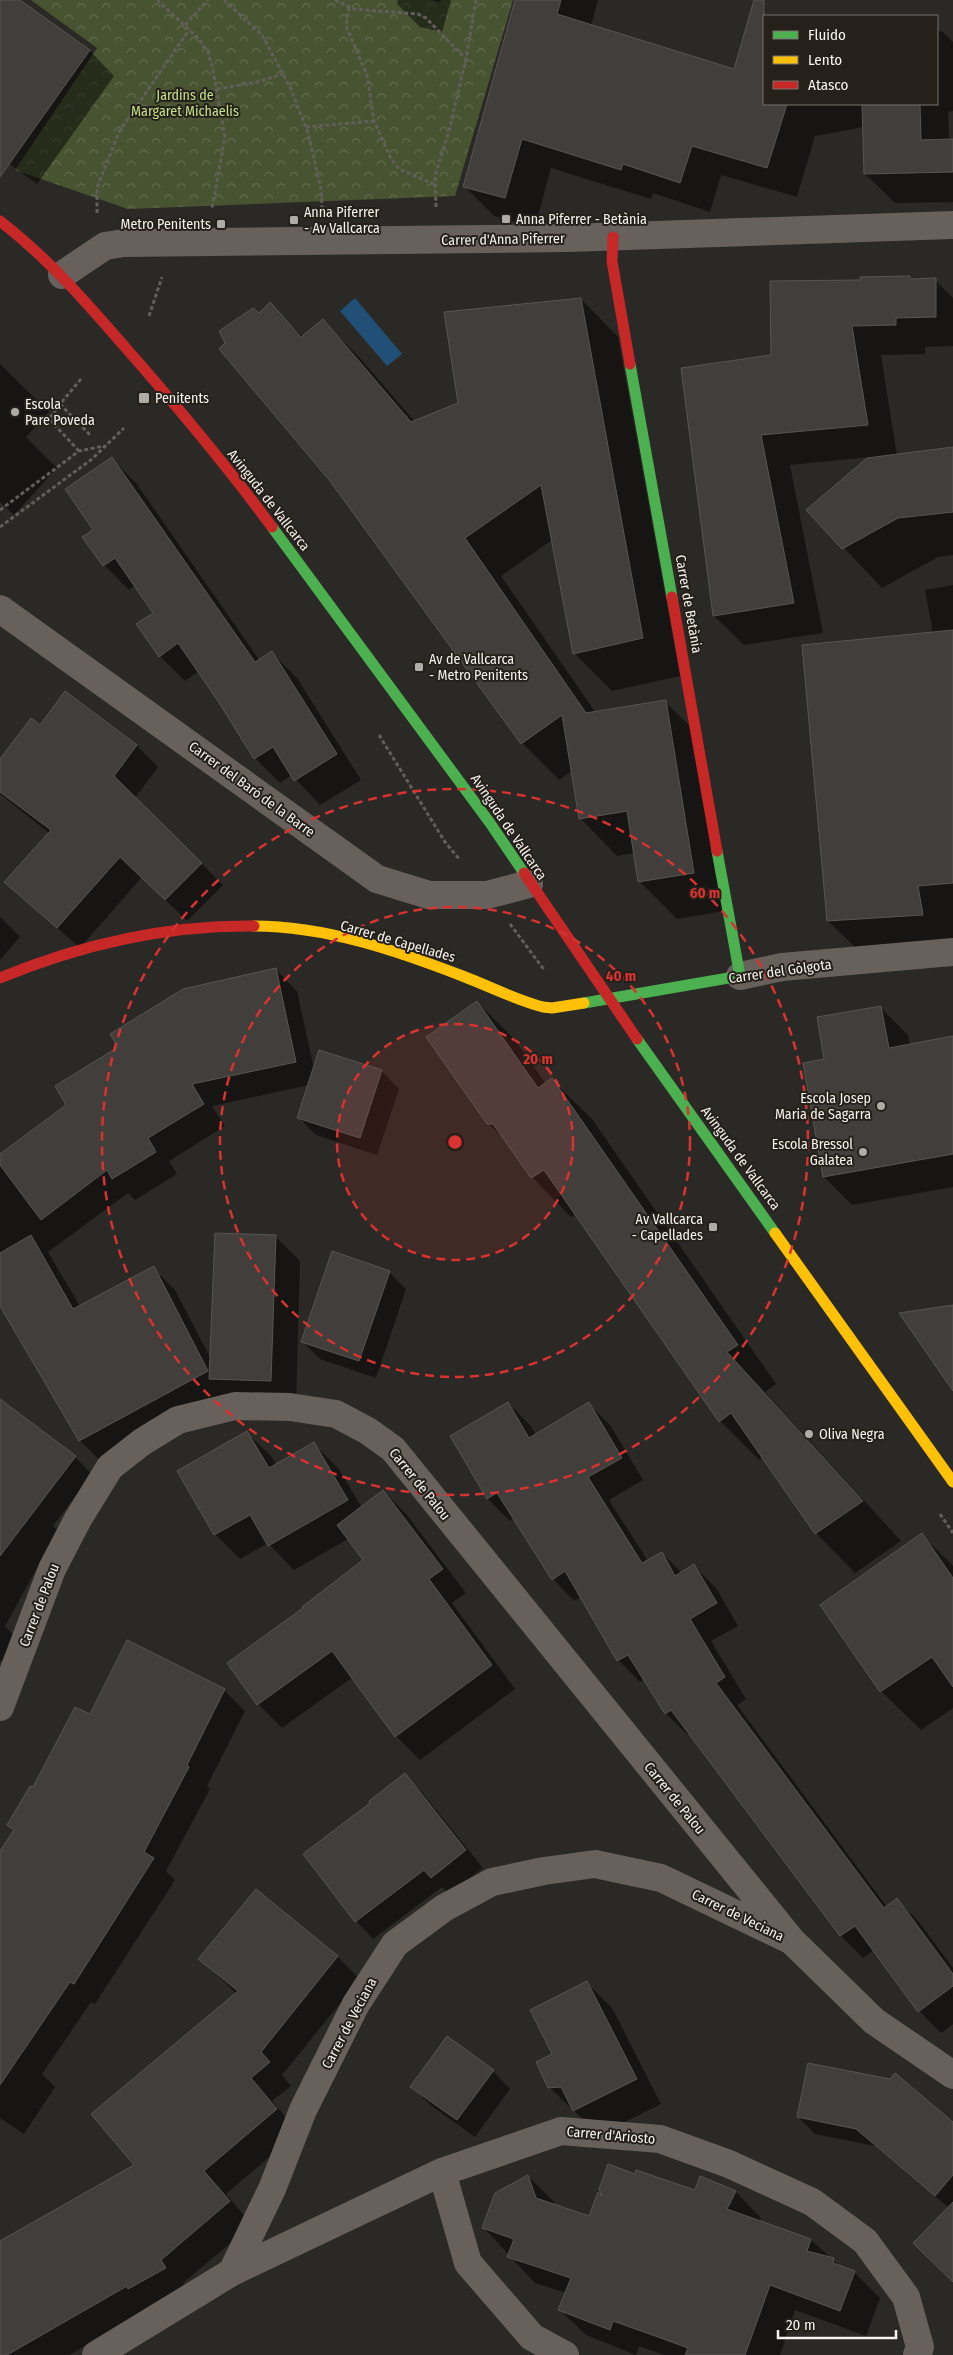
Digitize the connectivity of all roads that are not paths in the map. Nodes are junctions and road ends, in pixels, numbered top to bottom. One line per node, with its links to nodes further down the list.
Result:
1 (0, 221): 4 (main road, Avinguda de Vallcarca)
2 (953, 225): 3 (street, Carrer d'Anna Piferrer)
3 (613, 237): 4 (street, Carrer d'Anna Piferrer); 8 (main road, Carrer de Betània)
4 (62, 275): 6 (main road, Avinguda de Vallcarca)
5 (0, 609): 6 (street, Carrer del Baró de la Barre)
6 (529, 884): 10 (main road, Avinguda de Vallcarca)
7 (953, 952): 8 (street, Carrer del Gòlgota)
8 (740, 976): 10 (main road, Carrer del Gòlgota)
9 (0, 978): 10 (main road, Carrer de Capellades)
10 (608, 998): 11 (main road, Avinguda de Vallcarca)
11 (953, 1482)
12 (0, 1707): 13 (street, Carrer de Palou)
13 (792, 1941): 14 (street, Carrer de Veciana); 16 (street, Carrer de Veciana)
14 (953, 2075)
15 (442, 2172): 16 (street, Carrer d'Ariosto); 18 (street); 19 (street, Carrer d'Ariosto)
16 (232, 2272): 17 (street)
17 (96, 2355)
18 (565, 2355)
19 (917, 2355)

